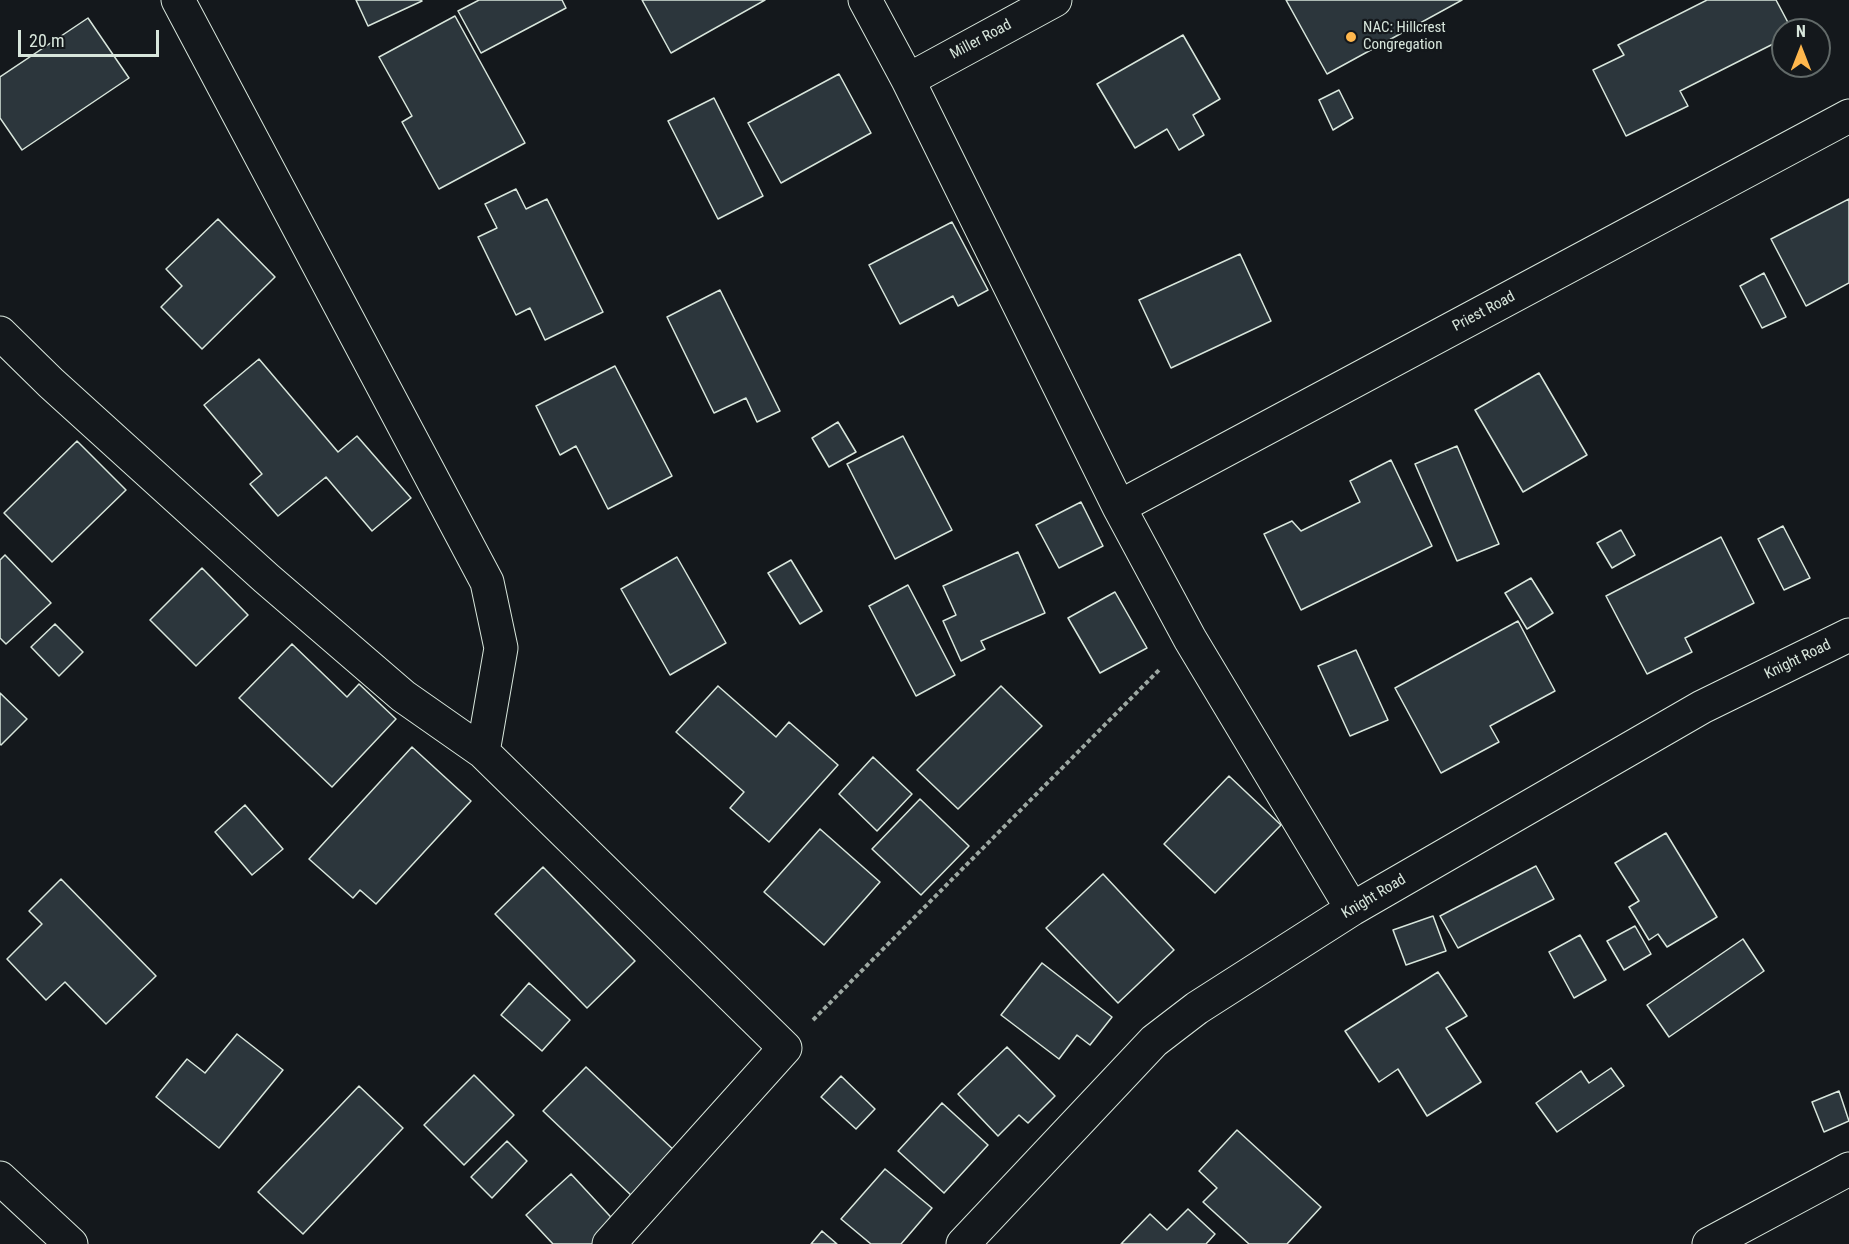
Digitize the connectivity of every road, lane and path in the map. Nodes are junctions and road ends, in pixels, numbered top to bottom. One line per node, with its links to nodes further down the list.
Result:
1 (178, 0): 10 (street)
2 (865, 0): 4 (street)
3 (1055, 0): 4 (street, Miller Road)
4 (908, 80): 7 (street)
5 (1849, 116): 7 (street, Priest Road)
6 (0, 333): 10 (street)
7 (1119, 507): 9 (street)
8 (1849, 635): 11 (street, Knight Road)
9 (1190, 639): 11 (street); 12 (path)
10 (483, 752): 12 (street)
11 (1352, 909): 17 (street, Knight Road)
12 (785, 1048): 16 (street)
13 (1849, 1169): 18 (street)
14 (0, 1178): 15 (street)
15 (71, 1244)
16 (609, 1244)
17 (963, 1244)
18 (1709, 1244)

